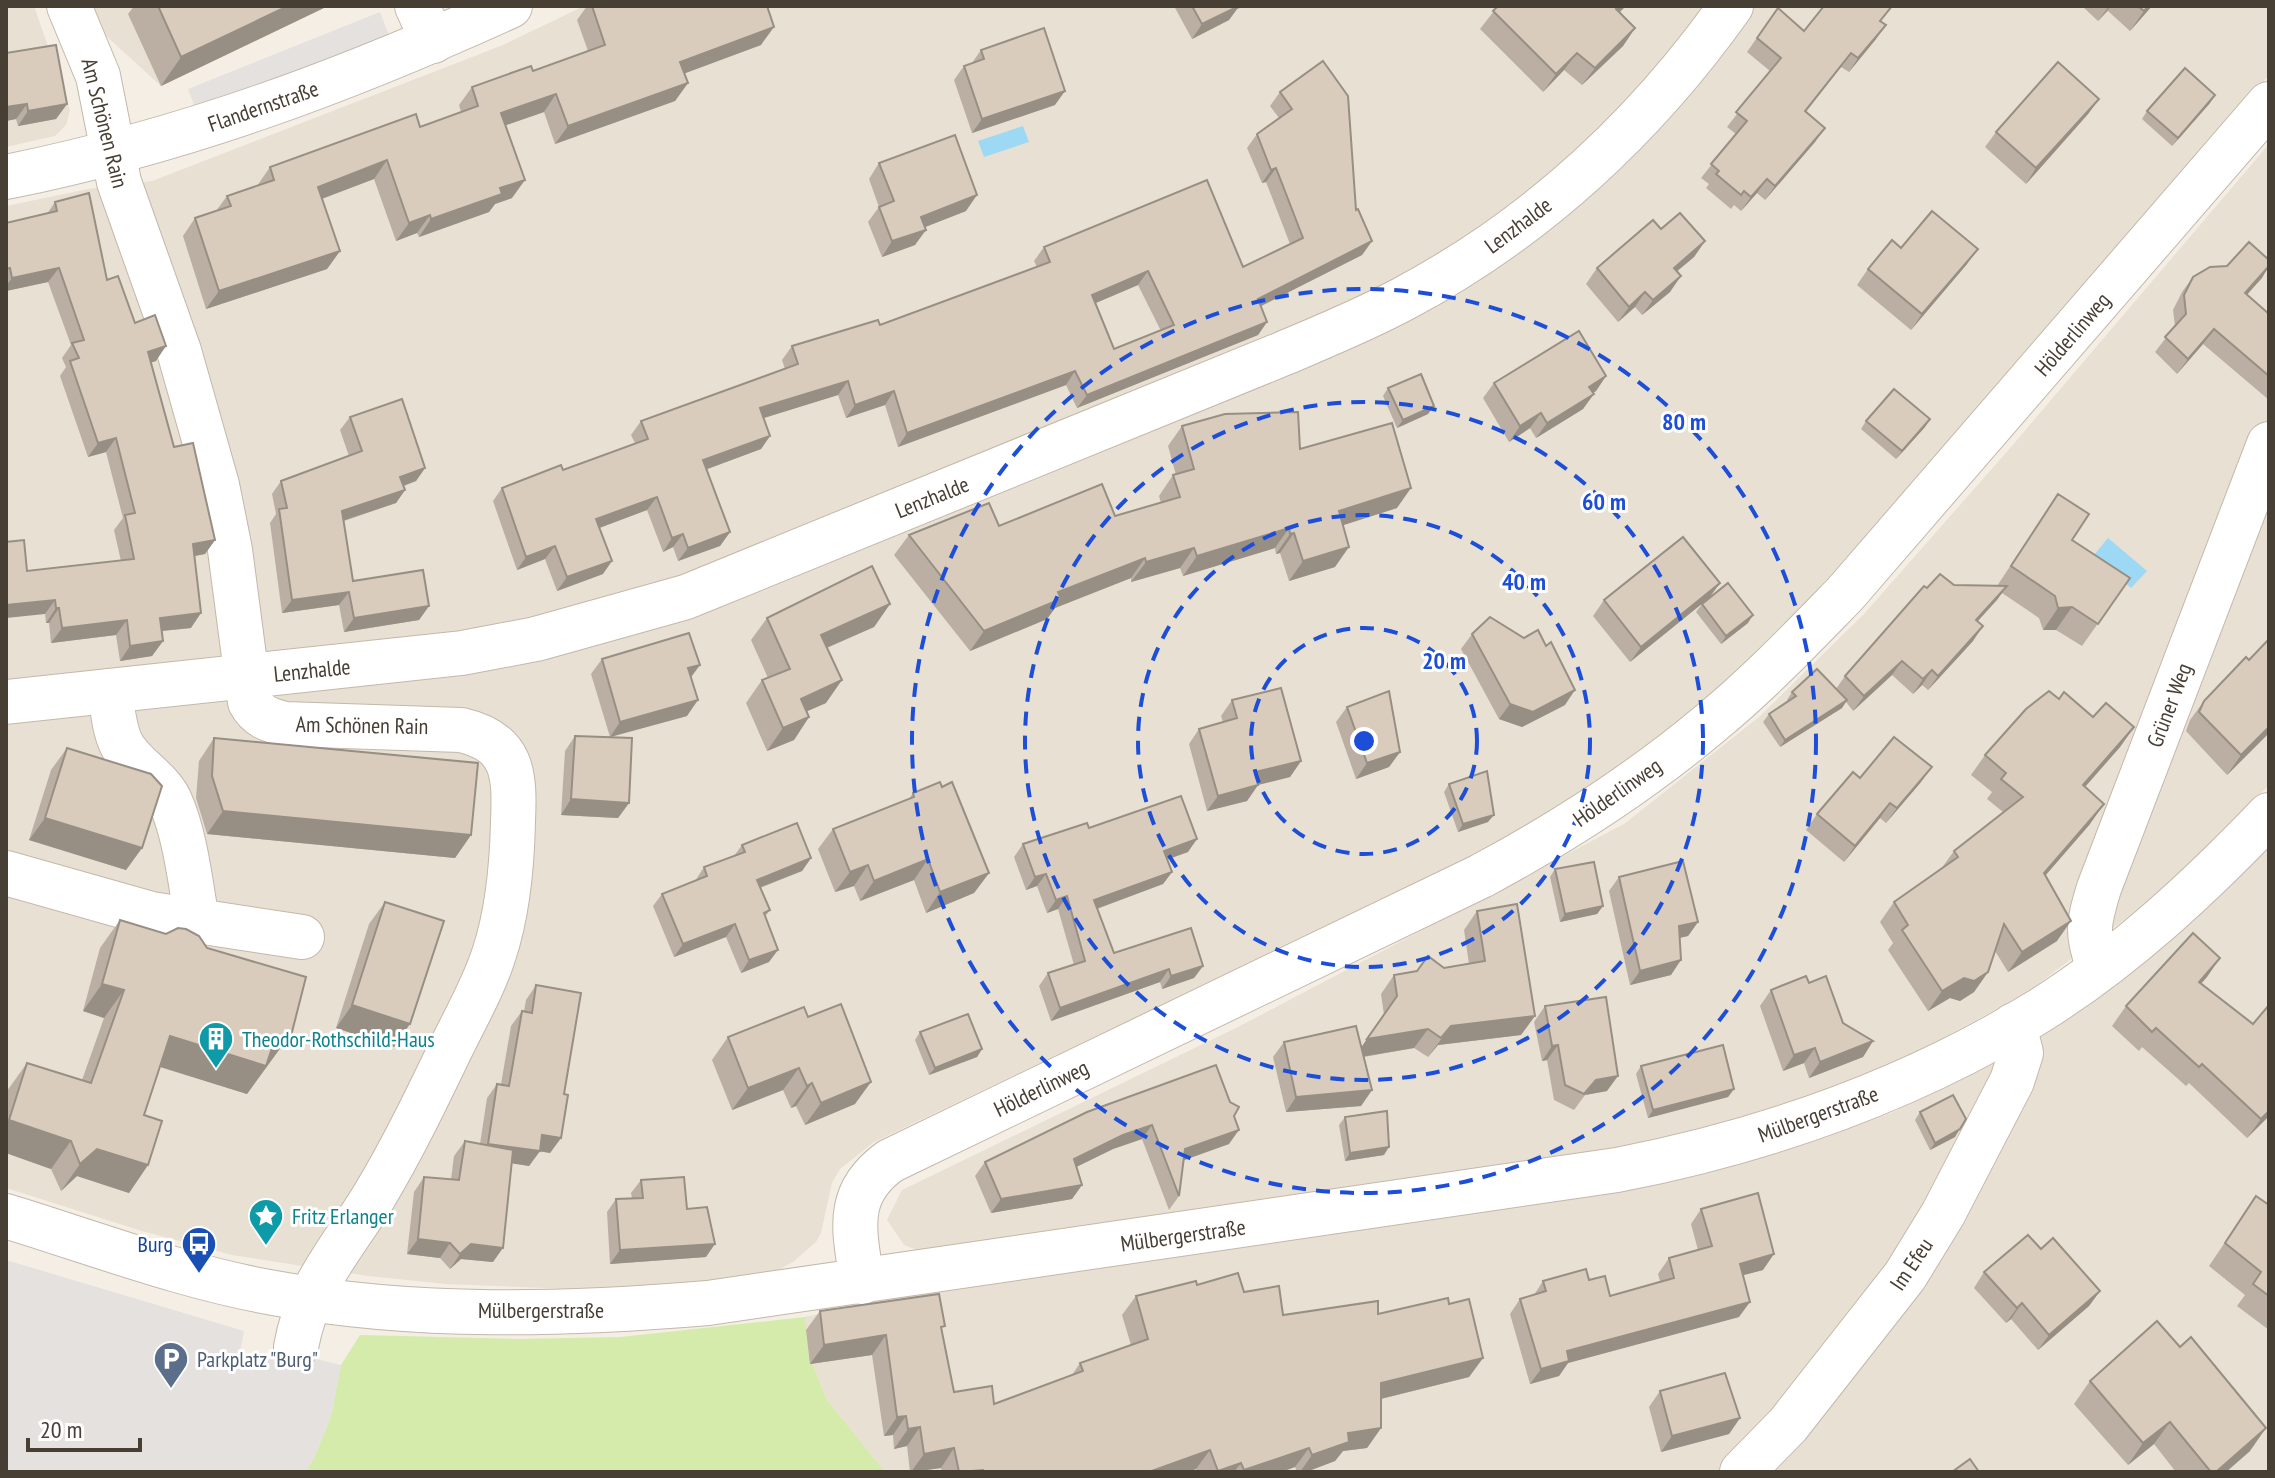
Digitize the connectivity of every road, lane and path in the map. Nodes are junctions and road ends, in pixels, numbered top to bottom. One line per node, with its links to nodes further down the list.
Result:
1 (69, 6): 6 (street, Am Schönen Rain)
2 (510, 6): 4 (street, Flandernstraße)
3 (1731, 6): 9 (street, Lenzhalde)
4 (425, 23): 6 (street, Flandernstraße)
5 (2269, 104): 19 (street, Hölderlinweg)
6 (113, 152): 7 (street, Flandernstraße); 9 (street, Am Schönen Rain)
7 (6, 177)
8 (2269, 444): 16 (street, Grüner Weg)
9 (246, 677): 10 (street, Lenzhalde); 20 (street, Am Schönen Rain)
10 (110, 691): 11 (street, Lenzhalde); 14 (street)
11 (6, 702)
12 (2269, 815): 16 (street, Mülbergerstraße)
13 (6, 873): 14 (street)
14 (197, 921): 15 (street)
15 (302, 937)
16 (2099, 969): 17 (street, Mülbergerstraße)
17 (2014, 1025): 19 (street, Mülbergerstraße); 22 (street, Im Efeu)
18 (6, 1216): 20 (street, Mülbergerstraße)
19 (862, 1282): 20 (street, Mülbergerstraße)
20 (308, 1299): 21 (street, Am Schönen Rain)
21 (296, 1347)
22 (1742, 1472)

